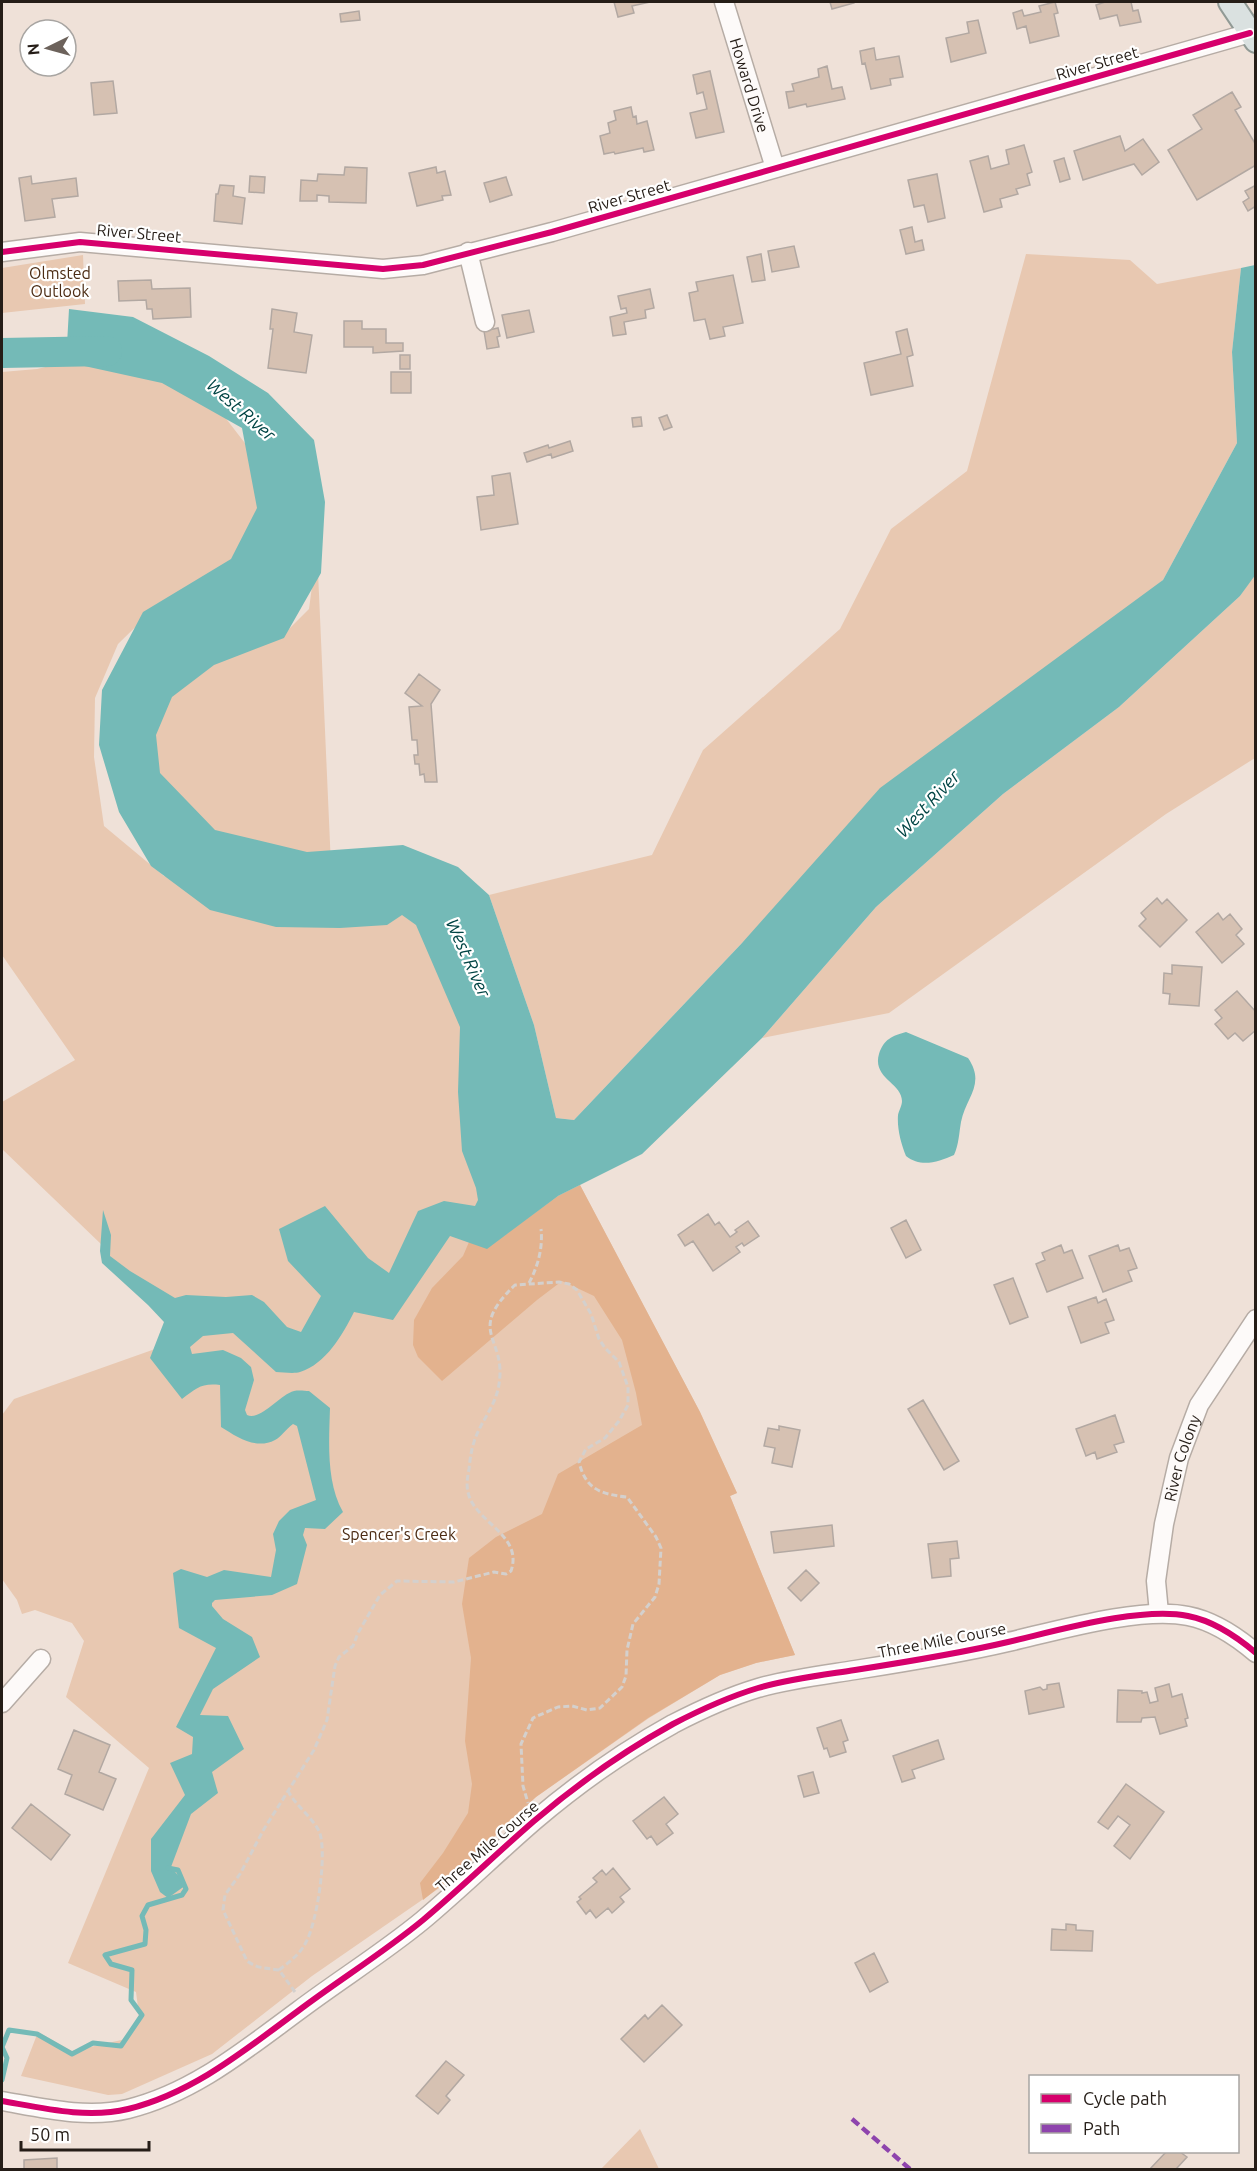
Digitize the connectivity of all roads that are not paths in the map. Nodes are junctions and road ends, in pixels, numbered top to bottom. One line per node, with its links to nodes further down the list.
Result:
1 (724, 2): 4 (street, Howard Drive)
2 (1230, 2): 3 (main road)
3 (1253, 37): 4 (street, River Street)
4 (775, 168): 6 (street, River Street)
5 (2, 252): 6 (street, River Street)
6 (468, 252): 7 (street)
7 (485, 322)
8 (1256, 1319): 9 (street, River Colony)
9 (1159, 1613): 10 (street, Three Mile Course); 13 (street, Three Mile Course)
10 (1256, 1653)
11 (41, 1659): 12 (street)
12 (2, 1703)
13 (2, 2101)

